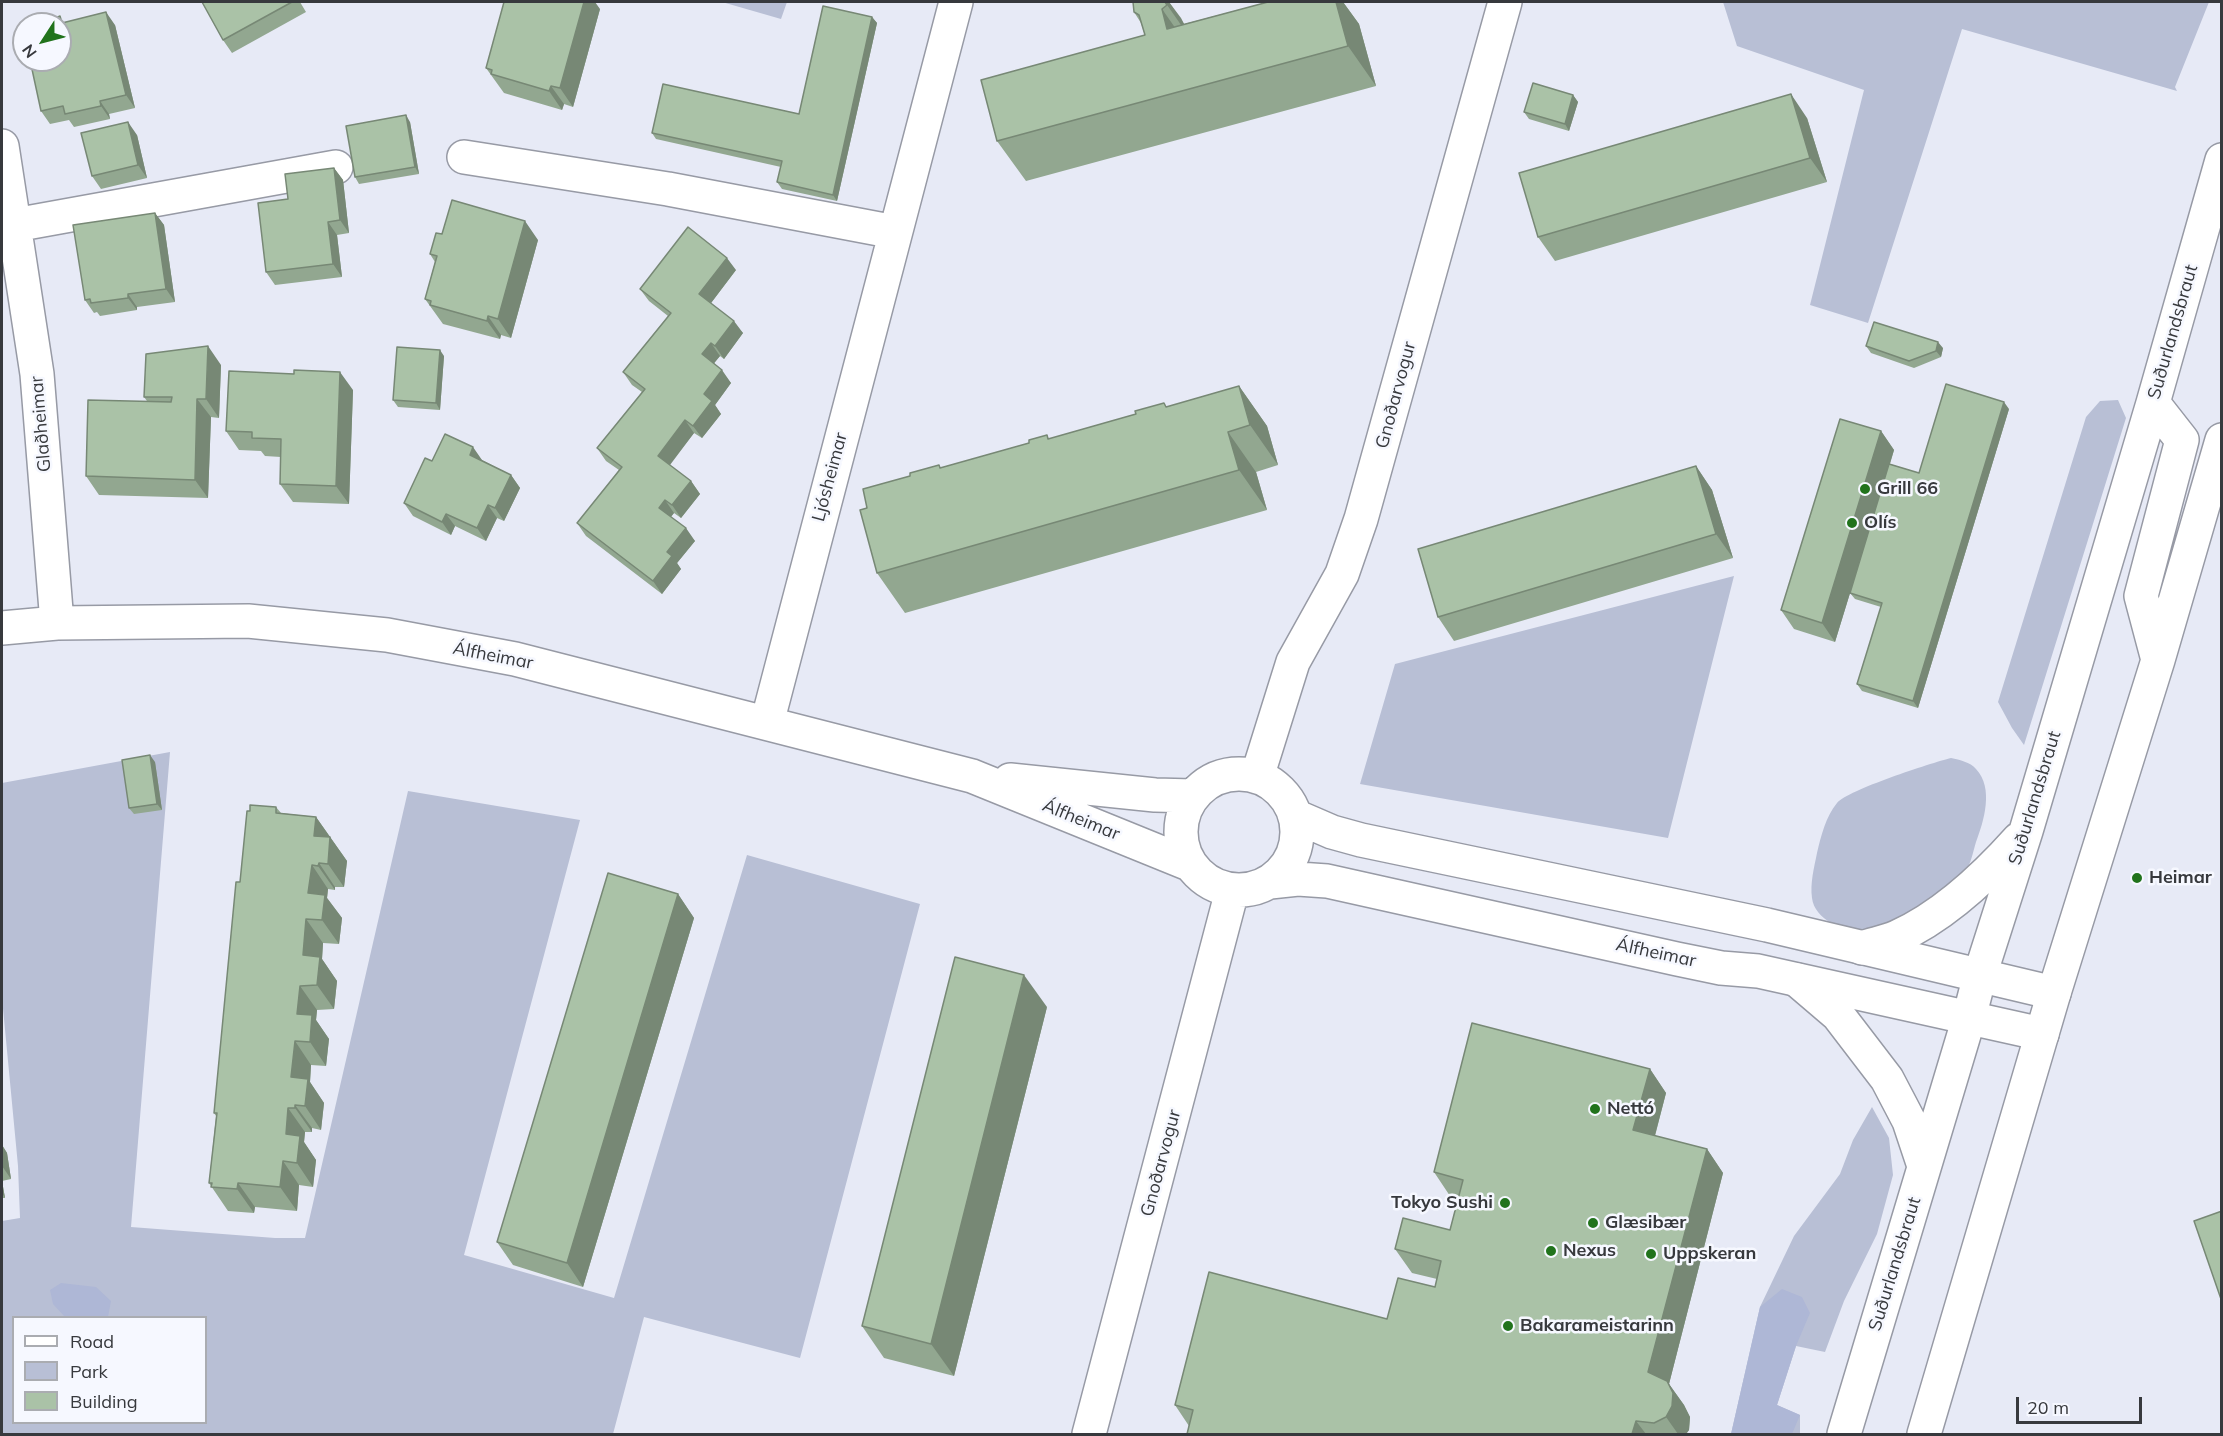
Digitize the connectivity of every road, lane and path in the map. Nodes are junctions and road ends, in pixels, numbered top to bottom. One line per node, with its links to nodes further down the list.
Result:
1 (956, 2): 8 (street, Ljósheimar)
2 (1505, 2): 16 (street, Gnoðarvogur)
3 (2, 146): 7 (street, Glaðheimar)
4 (464, 157): 8 (street)
5 (2222, 160): 9 (street, Suðurlandsbraut)
6 (336, 167): 7 (street)
7 (15, 225): 11 (street, Glaðheimar)
8 (895, 232): 14 (street, Ljósheimar)
9 (2153, 403): 13 (street); 19 (street, Suðurlandsbraut)
10 (2222, 440): 13 (street)
11 (57, 623): 12 (street, Álfheimar); 14 (street, Álfheimar)
12 (2, 628)
13 (2158, 660): 26 (street)
14 (767, 723): 15 (street, Álfheimar)
15 (972, 776): 17 (street, Álfheimar); 20 (street, Álfheimar)
16 (1257, 777): 17 (street); 18 (street)
17 (1193, 796): 20 (street)
18 (1295, 816): 21 (street); 23 (street)
19 (2026, 831): 23 (street); 24 (street, Suðurlandsbraut)
20 (1189, 864): 22 (street)
21 (1270, 882): 22 (street); 25 (street, Álfheimar)
22 (1232, 891): 30 (street, Gnoðarvogur)
23 (1862, 948): 24 (street)
24 (1980, 975): 26 (street); 27 (street, Suðurlandsbraut)
25 (1797, 980): 27 (street, Álfheimar); 29 (street)
26 (2055, 993): 28 (street)
27 (1969, 1018): 28 (street, Álfheimar); 29 (street, Suðurlandsbraut)
28 (2042, 1034): 32 (street)
29 (1924, 1166): 31 (street, Suðurlandsbraut)
30 (1089, 1434)
31 (1844, 1434)
32 (1924, 1434)

